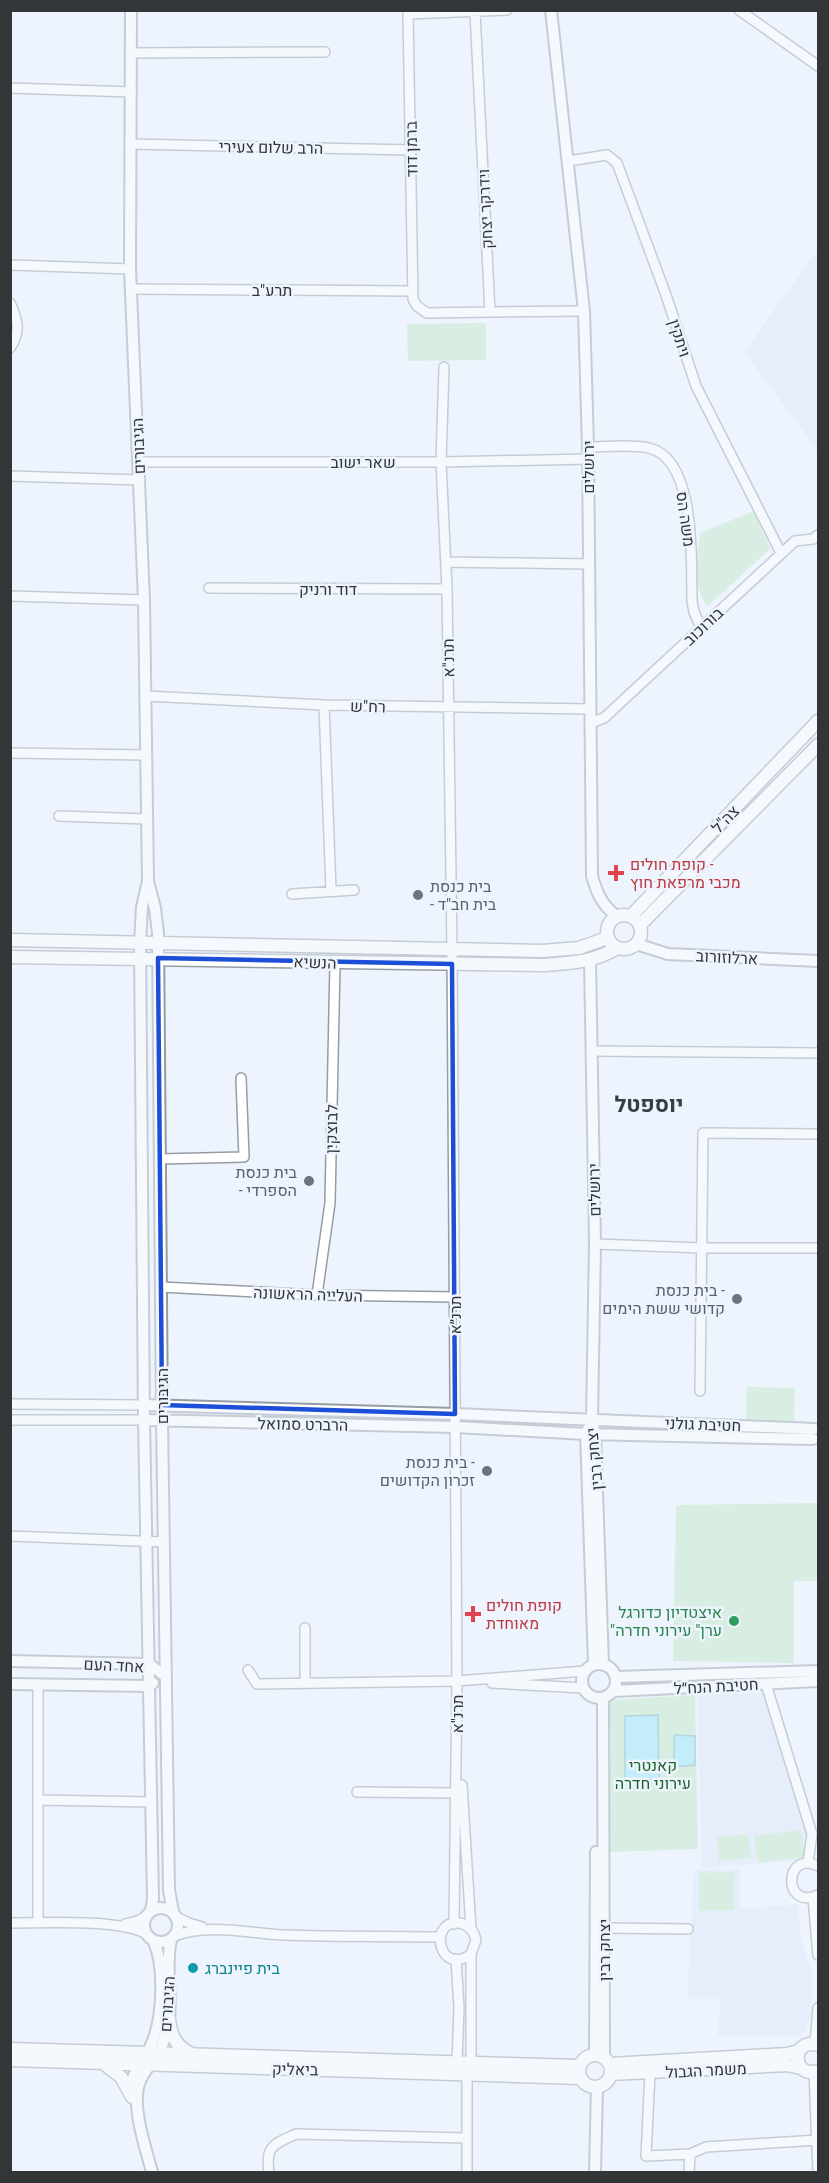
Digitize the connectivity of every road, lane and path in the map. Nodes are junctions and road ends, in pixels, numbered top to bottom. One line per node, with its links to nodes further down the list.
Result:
1 (131, 10): 7 (street, הגיבורים)
2 (507, 10): 5 (street, ברמן דוד)
3 (551, 10): 13 (street, ירושלים)
4 (739, 10): 8 (street)
5 (475, 12): 12 (street, ברמן דוד); 20 (street, וידרקר יצחק)
6 (325, 52): 7 (street)
7 (131, 53): 10 (street, הגיבורים)
8 (819, 66)
9 (10, 88): 10 (street)
10 (131, 92): 11 (street, הגיבורים)
11 (130, 144): 12 (street, הרב שלום צעירי); 15 (street, הגיבורים)
12 (412, 150): 17 (street, ברמן דוד)
13 (568, 162): 19 (street, ירושלים); 30 (street, ויתקין)
14 (10, 265): 15 (street)
15 (130, 269): 16 (street, הגיבורים)
16 (132, 289): 17 (street, תרע"ב); 25 (street, הגיבורים)
17 (412, 291): 20 (street)
18 (10, 303): 21 (street)
19 (584, 311): 20 (street); 23 (street, ירושלים)
20 (490, 312)
21 (10, 348)
22 (444, 367): 26 (street, תרנ"א)
23 (588, 447): 24 (street, ירושלים); 37 (street, משה הס)
24 (588, 459): 26 (street, שאר ישוב); 32 (street, ירושלים)
25 (139, 462): 26 (street, שאר ישוב); 28 (street, הגיבורים)
26 (441, 462): 31 (street, תרנ"א)
27 (10, 476): 28 (street)
28 (140, 480): 36 (street, הגיבורים)
29 (819, 535): 30 (street, בורוכוב)
30 (781, 553): 37 (street, בורוכוב)
31 (446, 562): 32 (street); 34 (street, תרנ"א)
32 (589, 564): 41 (street, ירושלים)
33 (209, 588): 34 (street, דוד ורניק)
34 (447, 590): 40 (street, תרנ"א)
35 (10, 596): 36 (street)
36 (144, 600): 38 (street, הגיבורים)
37 (701, 628): 43 (street, בורוכוב)
38 (146, 696): 39 (street, רח"ש); 46 (street, הגיבורים)
39 (324, 705): 40 (street, רח"ש); 50 (street)
40 (448, 708): 41 (street, רח"ש); 62 (street, תרנ"א)
41 (590, 709): 43 (street, ירושלים)
42 (819, 722): 54 (main road, צה"ל)
43 (590, 723): 53 (street, ירושלים)
44 (819, 745): 55 (main road, צה"ל)
45 (10, 753): 46 (street)
46 (146, 754): 48 (street, הגיבורים)
47 (59, 816): 48 (street)
48 (147, 819): 49 (street, הגיבורים)
49 (148, 881): 58 (street, הגיבורים); 59 (street, הגיבורים)
50 (331, 890): 51 (street); 52 (street)
51 (354, 890)
52 (292, 894)
53 (617, 916): 54 (main road); 56 (main road)
54 (631, 916): 55 (main road)
55 (640, 925): 60 (main road)
56 (607, 938): 61 (main road); 62 (main road, הנשיא)
57 (10, 940): 58 (main road, הנשיא)
58 (140, 943): 59 (main road, הנשיא); 64 (street, הגיבורים)
59 (158, 943): 62 (main road, הנשיא); 65 (street, הגיבורים)
60 (636, 944): 61 (main road); 67 (street, ארלוזורוב)
61 (617, 948): 66 (main road, הנשיא)
62 (452, 950): 69 (street, תרנ״א)
63 (10, 957): 64 (main road, הנשיא)
64 (141, 957): 65 (main road, הנשיא); 83 (street, הגיבורים)
65 (158, 958): 68 (main road, הנשיא); 74 (street, הגיבורים)
66 (590, 960): 69 (main road, הנשיא); 70 (street, ירושלים)
67 (819, 962)
68 (335, 963): 69 (main road, הנשיא); 79 (street, לבוצקין)
69 (452, 964): 80 (street, תרנ״א)
70 (591, 1051): 71 (street); 75 (street, ירושלים)
71 (819, 1053)
72 (241, 1078): 74 (street)
73 (819, 1134): 76 (street)
74 (159, 1159): 78 (street, הגיבורים)
75 (595, 1244): 76 (street); 89 (street, ירושלים)
76 (702, 1248): 77 (street); 81 (street)
77 (819, 1248)
78 (161, 1287): 79 (street, העלייה הראשונה); 84 (street, הגיבורים)
79 (316, 1295): 80 (street, העלייה הראשונה)
80 (454, 1297): 85 (street, תרנ״א)
81 (700, 1391)
82 (10, 1404): 83 (street, הרברט סמואל)
83 (144, 1405): 84 (street, הרברט סמואל); 87 (street, הגיבורים)
84 (162, 1406): 85 (street, הרברט סמואל); 88 (street, הגיבורים)
85 (455, 1414): 89 (street, הרברט סמואל); 90 (street, תרנ״א)
86 (10, 1420): 87 (street, הרברט סמואל)
87 (144, 1420): 88 (street, הרברט סמואל); 94 (street, הגיבורים)
88 (162, 1420): 90 (street, הרברט סמואל); 95 (street, הגיבורים)
89 (592, 1420): 91 (street, יצחק רבין); 92 (street, חטיבת גולני)
90 (455, 1427): 91 (street, הרברט סמואל); 104 (street, תרנ״א)
91 (590, 1434): 92 (street, חטיבת גולני); 99 (street, יצחק רבין)
92 (816, 1435)
93 (10, 1536): 94 (street)
94 (146, 1541): 95 (street); 98 (street, הגיבורים)
95 (164, 1542): 102 (street, הגיבורים)
96 (305, 1628): 106 (street)
97 (10, 1661): 98 (street, אחד העם)
98 (149, 1664): 102 (street, אחד העם); 110 (street, הגיבורים)
99 (594, 1666): 103 (street); 104 (street); 111 (street)
100 (248, 1670): 106 (street)
101 (819, 1671): 103 (street, חטיבת הנח״ל)
102 (165, 1676): 110 (street, אחד העם); 122 (street, הגיבורים)
103 (616, 1677): 112 (street)
104 (457, 1681): 106 (street); 111 (street); 115 (street, תרנ"א); 129 (street, תרנ"א)
105 (819, 1681): 109 (street, חטיבת הנח״ל)
106 (305, 1683)
107 (10, 1684): 108 (street, אחד העם)
108 (38, 1684): 110 (street, אחד העם); 116 (street)
109 (766, 1684): 112 (street, חטיבת הנח״ל); 118 (street)
110 (149, 1686): 117 (street, הגיבורים)
111 (583, 1688): 113 (street)
112 (614, 1691): 113 (street)
113 (600, 1698): 127 (street, יצחק רבין); 148 (street, יצחק רבין)
114 (357, 1792): 115 (street)
115 (457, 1793): 125 (street, תרנ"א)
116 (39, 1800): 117 (street); 124 (street)
117 (151, 1802): 121 (street, הגיבורים)
118 (808, 1863): 119 (street); 120 (street)
119 (819, 1866)
120 (816, 1896): 136 (street)
121 (149, 1913): 122 (street); 126 (street); 131 (street)
122 (174, 1914): 128 (street); 133 (street)
123 (10, 1923): 124 (street)
124 (38, 1923): 126 (street)
125 (454, 1924): 129 (street); 132 (street)
126 (111, 1925): 131 (street)
127 (604, 1928): 130 (street); 148 (street, יצחק רבין)
128 (213, 1929): 132 (street); 133 (street)
129 (471, 1929): 135 (street)
130 (688, 1929)
131 (145, 1933): 134 (street)
132 (440, 1937): 137 (street)
133 (173, 1938): 134 (street); 139 (street, הגיבורים)
134 (154, 1942): 144 (street, הגיבורים)
135 (471, 1954): 137 (street); 149 (street)
136 (819, 1955)
137 (456, 1959): 147 (street)
138 (818, 2009): 140 (street)
139 (169, 2019): 143 (main road); 144 (street, הגיבורים)
140 (817, 2044): 142 (main road, משמר הגבול)
141 (10, 2049): 144 (main road, ביאליק)
142 (799, 2051): 148 (main road, משמר הגבול); 150 (main road)
143 (196, 2056): 144 (main road, ביאליק); 147 (main road, ביאליק)
144 (149, 2059): 146 (main road, ביאליק); 149 (main road, ביאליק); 155 (street); 156 (street)
145 (10, 2060): 146 (main road, ביאליק)
146 (102, 2062): 155 (main road)
147 (457, 2062): 149 (main road, ביאליק)
148 (605, 2063): 151 (main road); 153 (main road, משמר הגבול); 154 (main road)
149 (469, 2067): 151 (main road, ביאליק); 157 (street)
150 (801, 2068): 152 (main road, משמר הגבול); 153 (main road, משמר הגבול)
151 (580, 2072): 154 (main road)
152 (816, 2072): 158 (street)
153 (650, 2073): 159 (street)
154 (597, 2087): 164 (street)
155 (132, 2097): 156 (street)
156 (140, 2120): 161 (street)
157 (466, 2138): 162 (street); 163 (street)
158 (818, 2140): 159 (street); 160 (street)
159 (690, 2154): 165 (street)
160 (819, 2171)
161 (152, 2172)
162 (269, 2172)
163 (467, 2172)
164 (595, 2172)
165 (688, 2172)

